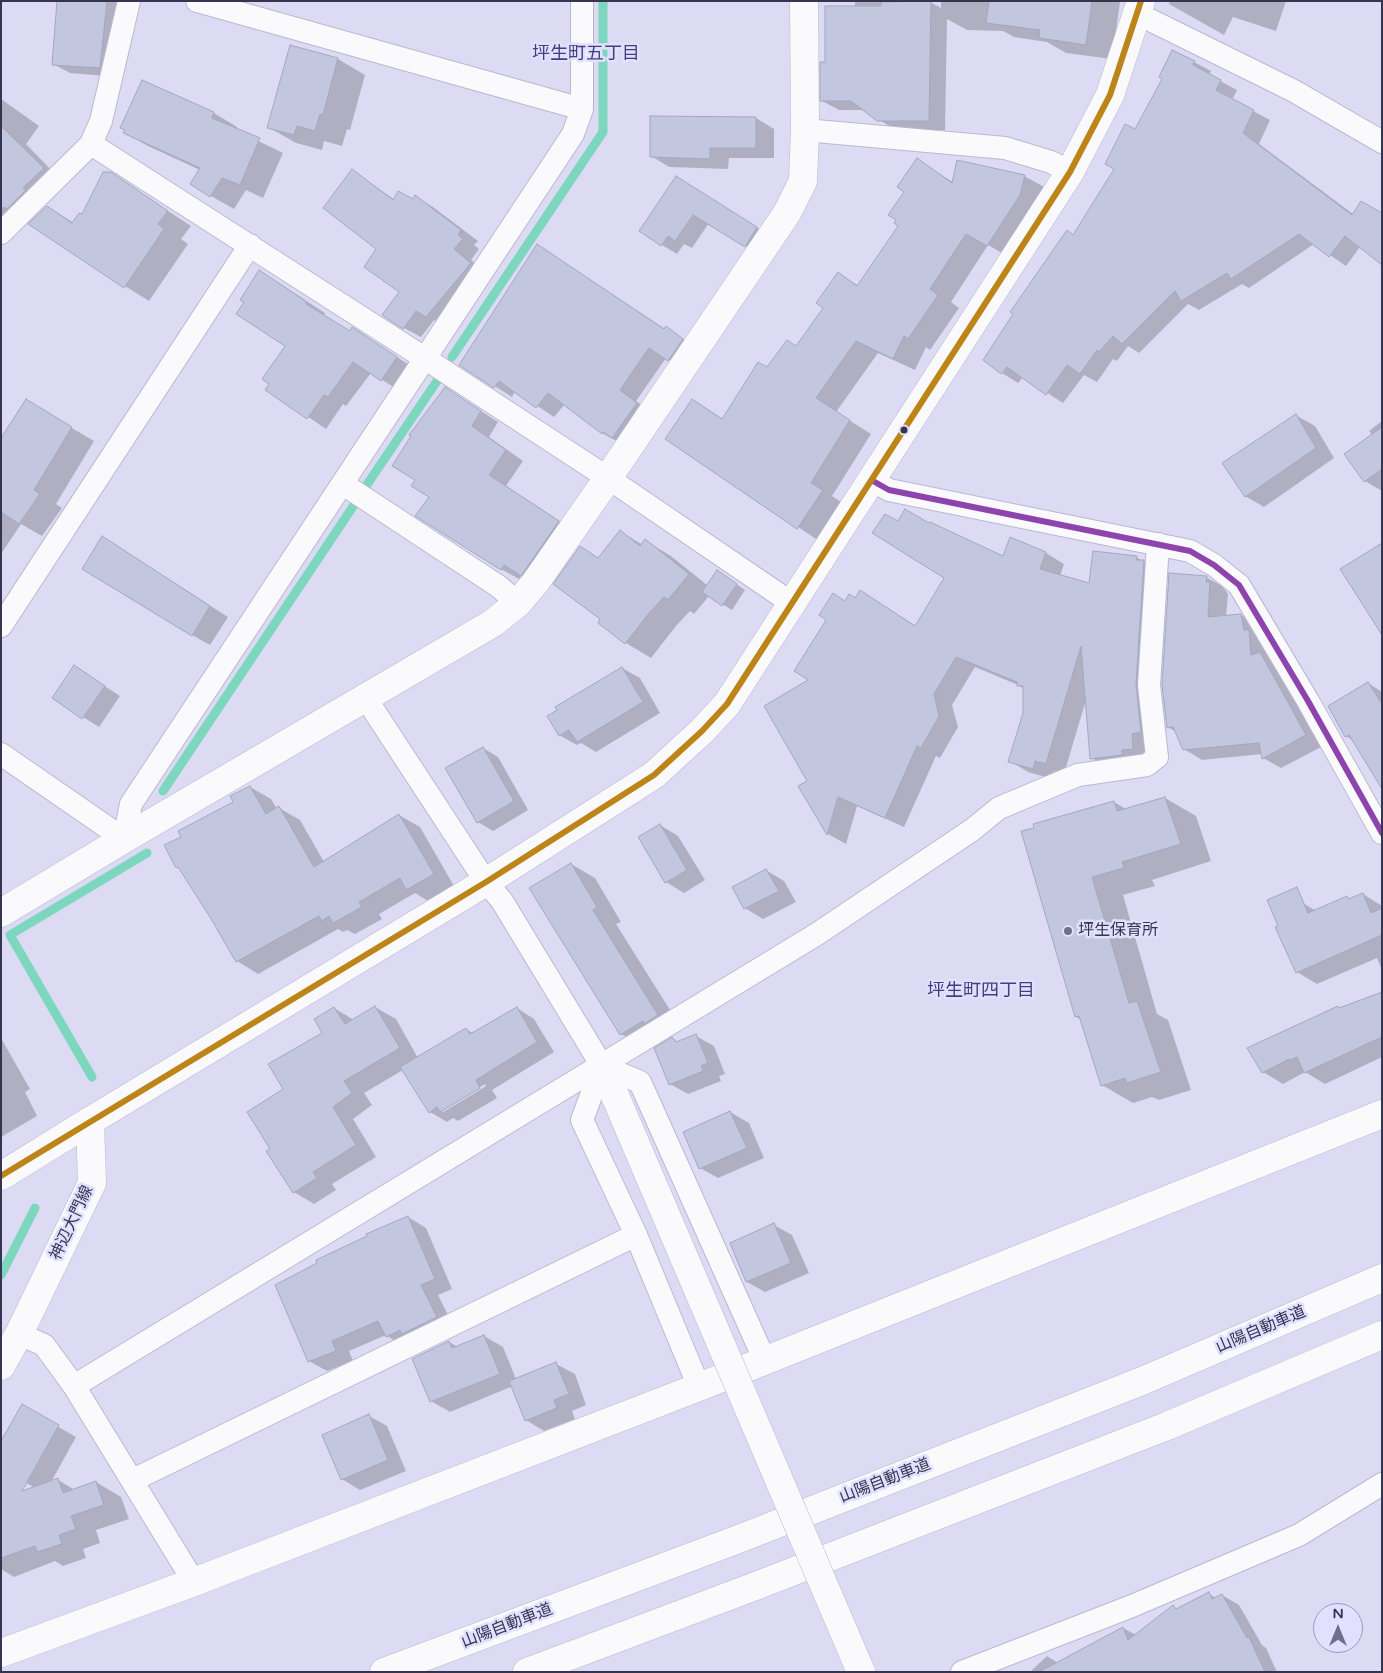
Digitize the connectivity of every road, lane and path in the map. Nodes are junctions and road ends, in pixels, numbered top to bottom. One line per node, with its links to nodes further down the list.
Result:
1 (129, 1): 9 (street)
2 (197, 1): 6 (street)
3 (582, 1): 6 (street)
4 (804, 1): 7 (main road)
5 (1139, 8): 8 (street); 10 (main road)
6 (582, 109): 13 (street)
7 (805, 130): 10 (street); 14 (main road)
8 (1382, 142)
9 (91, 144): 11 (street); 12 (street)
10 (1070, 172): 15 (main road)
11 (1, 233)
12 (250, 246): 13 (street); 20 (street)
13 (426, 359): 14 (street); 16 (street)
14 (608, 478): 18 (street); 19 (main road)
15 (873, 481): 17 (street); 18 (main road)
16 (343, 484): 19 (street); 24 (street)
17 (1158, 544): 23 (street); 27 (street)
18 (790, 602): 25 (main road)
19 (518, 603): 21 (main road)
20 (1, 626)
21 (365, 697): 24 (main road); 25 (street)
22 (1, 754): 24 (street)
23 (1382, 832)
24 (124, 838): 26 (main road)
25 (486, 882): 27 (street); 29 (main road)
26 (1, 913)
27 (602, 1066): 31 (street); 35 (street); 37 (street); 45 (main road, bridge)
28 (1382, 1114): 35 (main road)
29 (90, 1121): 30 (main road); 33 (main road, 神辺大門線)
30 (1, 1176)
31 (636, 1235): 38 (street); 39 (street)
32 (1382, 1278): 43 (main road, 山陽自動車道)
33 (19, 1334): 36 (main road, 神辺大門線); 37 (street)
34 (1382, 1334): 44 (main road)
35 (765, 1361): 38 (main road)
36 (1, 1366)
37 (74, 1386): 39 (street)
38 (699, 1387): 41 (main road)
39 (132, 1480): 41 (street)
40 (1382, 1484): 46 (street)
41 (194, 1582): 42 (main road)
42 (1, 1653)
43 (384, 1672)
44 (527, 1672)
45 (861, 1672)
46 (962, 1672)

